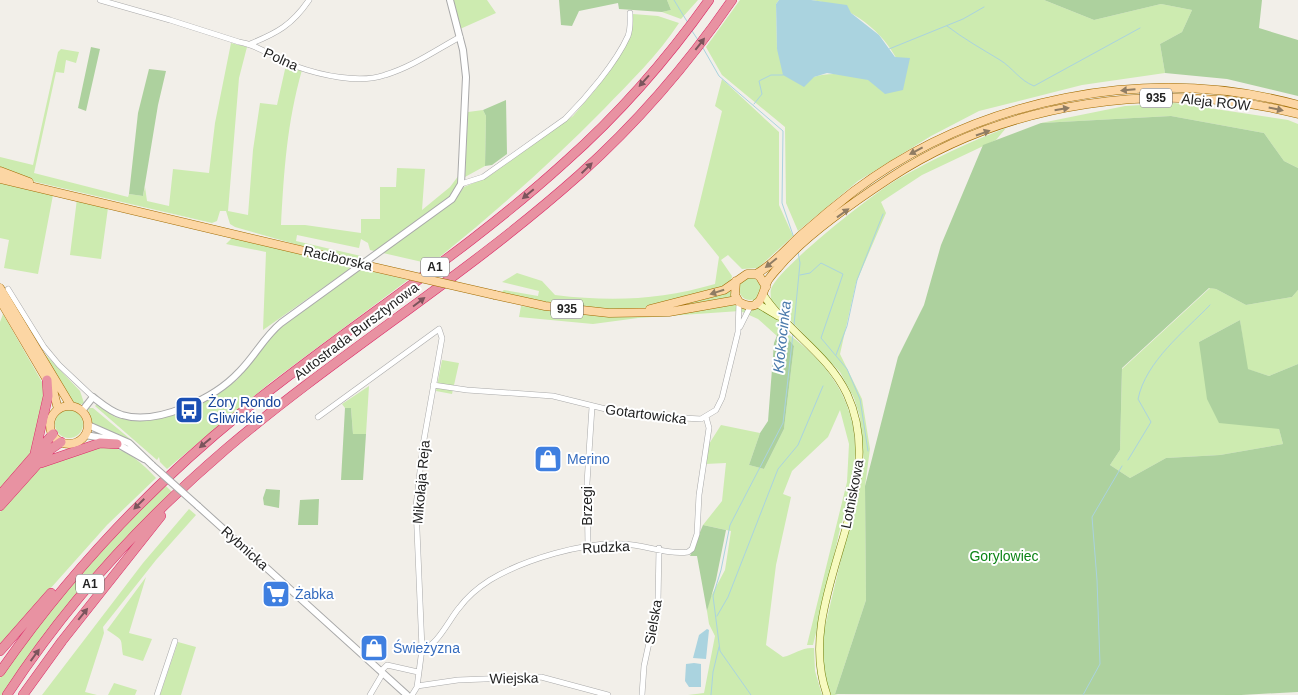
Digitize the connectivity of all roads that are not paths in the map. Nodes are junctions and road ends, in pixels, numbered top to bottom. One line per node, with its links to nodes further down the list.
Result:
1 (100, 0): 8 (street, Polna)
2 (309, 0): 8 (street)
3 (450, 0): 7 (street)
4 (709, 0): 46 (highway, Autostrada Bursztynowa / A1, one-way to 46)
5 (732, 0): 41 (highway, Autostrada Bursztynowa / A1, one-way to 5)
6 (630, 13): 13 (street)
7 (460, 37): 8 (street, Polna); 13 (street)
8 (250, 44)
9 (1298, 105): 15 (main road, Aleja ROW / 935, one-way to 15)
10 (1298, 114): 18 (main road, Aleja ROW / 935, one-way to 10)
11 (0, 172): 14 (main road, Raciborska / 935)
12 (0, 178): 14 (main road, Raciborska / 935)
13 (461, 184): 27 (street)
14 (39, 187): 22 (main road, Raciborska / 935, bridge)
15 (756, 274): 16 (main road, 935); 18 (main road)
16 (736, 281): 20 (main road); 22 (main road, Raciborska / 935, one-way to 22)
17 (4, 289): 27 (street); 28 (main road)
18 (765, 292): 21 (main road, 935); 23 (main road, Lotniskowa)
19 (0, 300): 25 (main road)
20 (738, 301): 21 (main road, 935); 22 (main road, Raciborska / 935); 24 (street, Gotartowicka)
21 (754, 304): 23 (main road, Lotniskowa); 24 (street, Gotartowicka)
22 (640, 312)
23 (781, 318): 62 (main road, Lotniskowa)
24 (738, 332): 33 (street, Gotartowicka)
25 (46, 380): 30 (main road); 39 (highway)
26 (433, 385): 29 (street, Gotartowicka); 32 (street, Mikołaja Reja); 48 (street, Mikołaja Reja)
27 (93, 397): 31 (street)
28 (71, 406): 30 (main road); 31 (main road)
29 (592, 407): 33 (street, Gotartowicka); 44 (street, Brzegi)
30 (58, 409): 35 (main road)
31 (82, 410): 34 (main road)
32 (318, 417)
33 (706, 418): 45 (street, Rudzka)
34 (88, 425): 36 (main road); 40 (street, Rybnicka)
35 (53, 434): 37 (main road); 39 (highway)
36 (85, 435): 37 (main road); 38 (street, Rybnicka)
37 (61, 442): 39 (highway)
38 (117, 444): 39 (highway); 40 (street, Rybnicka)
39 (36, 461): 42 (highway); 43 (highway)
40 (151, 463): 51 (street, Rybnicka, bridge)
41 (186, 484): 54 (highway, Autostrada Bursztynowa / A1, one-way to 41); 55 (highway, one-way to 41)
42 (0, 495)
43 (0, 506)
44 (588, 546): 45 (street, Rudzka); 48 (street, Rudzka)
45 (658, 548): 61 (street, Sielska)
46 (89, 557): 49 (highway); 50 (highway, Autostrada Bursztynowa / A1)
47 (175, 641): 56 (street)
48 (422, 649): 52 (street, Mikołaja Reja)
49 (0, 651)
50 (0, 672)
51 (382, 672): 52 (street); 57 (street); 58 (street, Rybnicka)
52 (418, 672): 53 (street, Mikołaja Reja)
53 (418, 686): 59 (street); 60 (street, Wiejska)
54 (7, 695)
55 (23, 695)
56 (157, 695)
57 (370, 695)
58 (407, 695)
59 (412, 695)
60 (608, 695)
61 (642, 695)
62 (827, 695)

